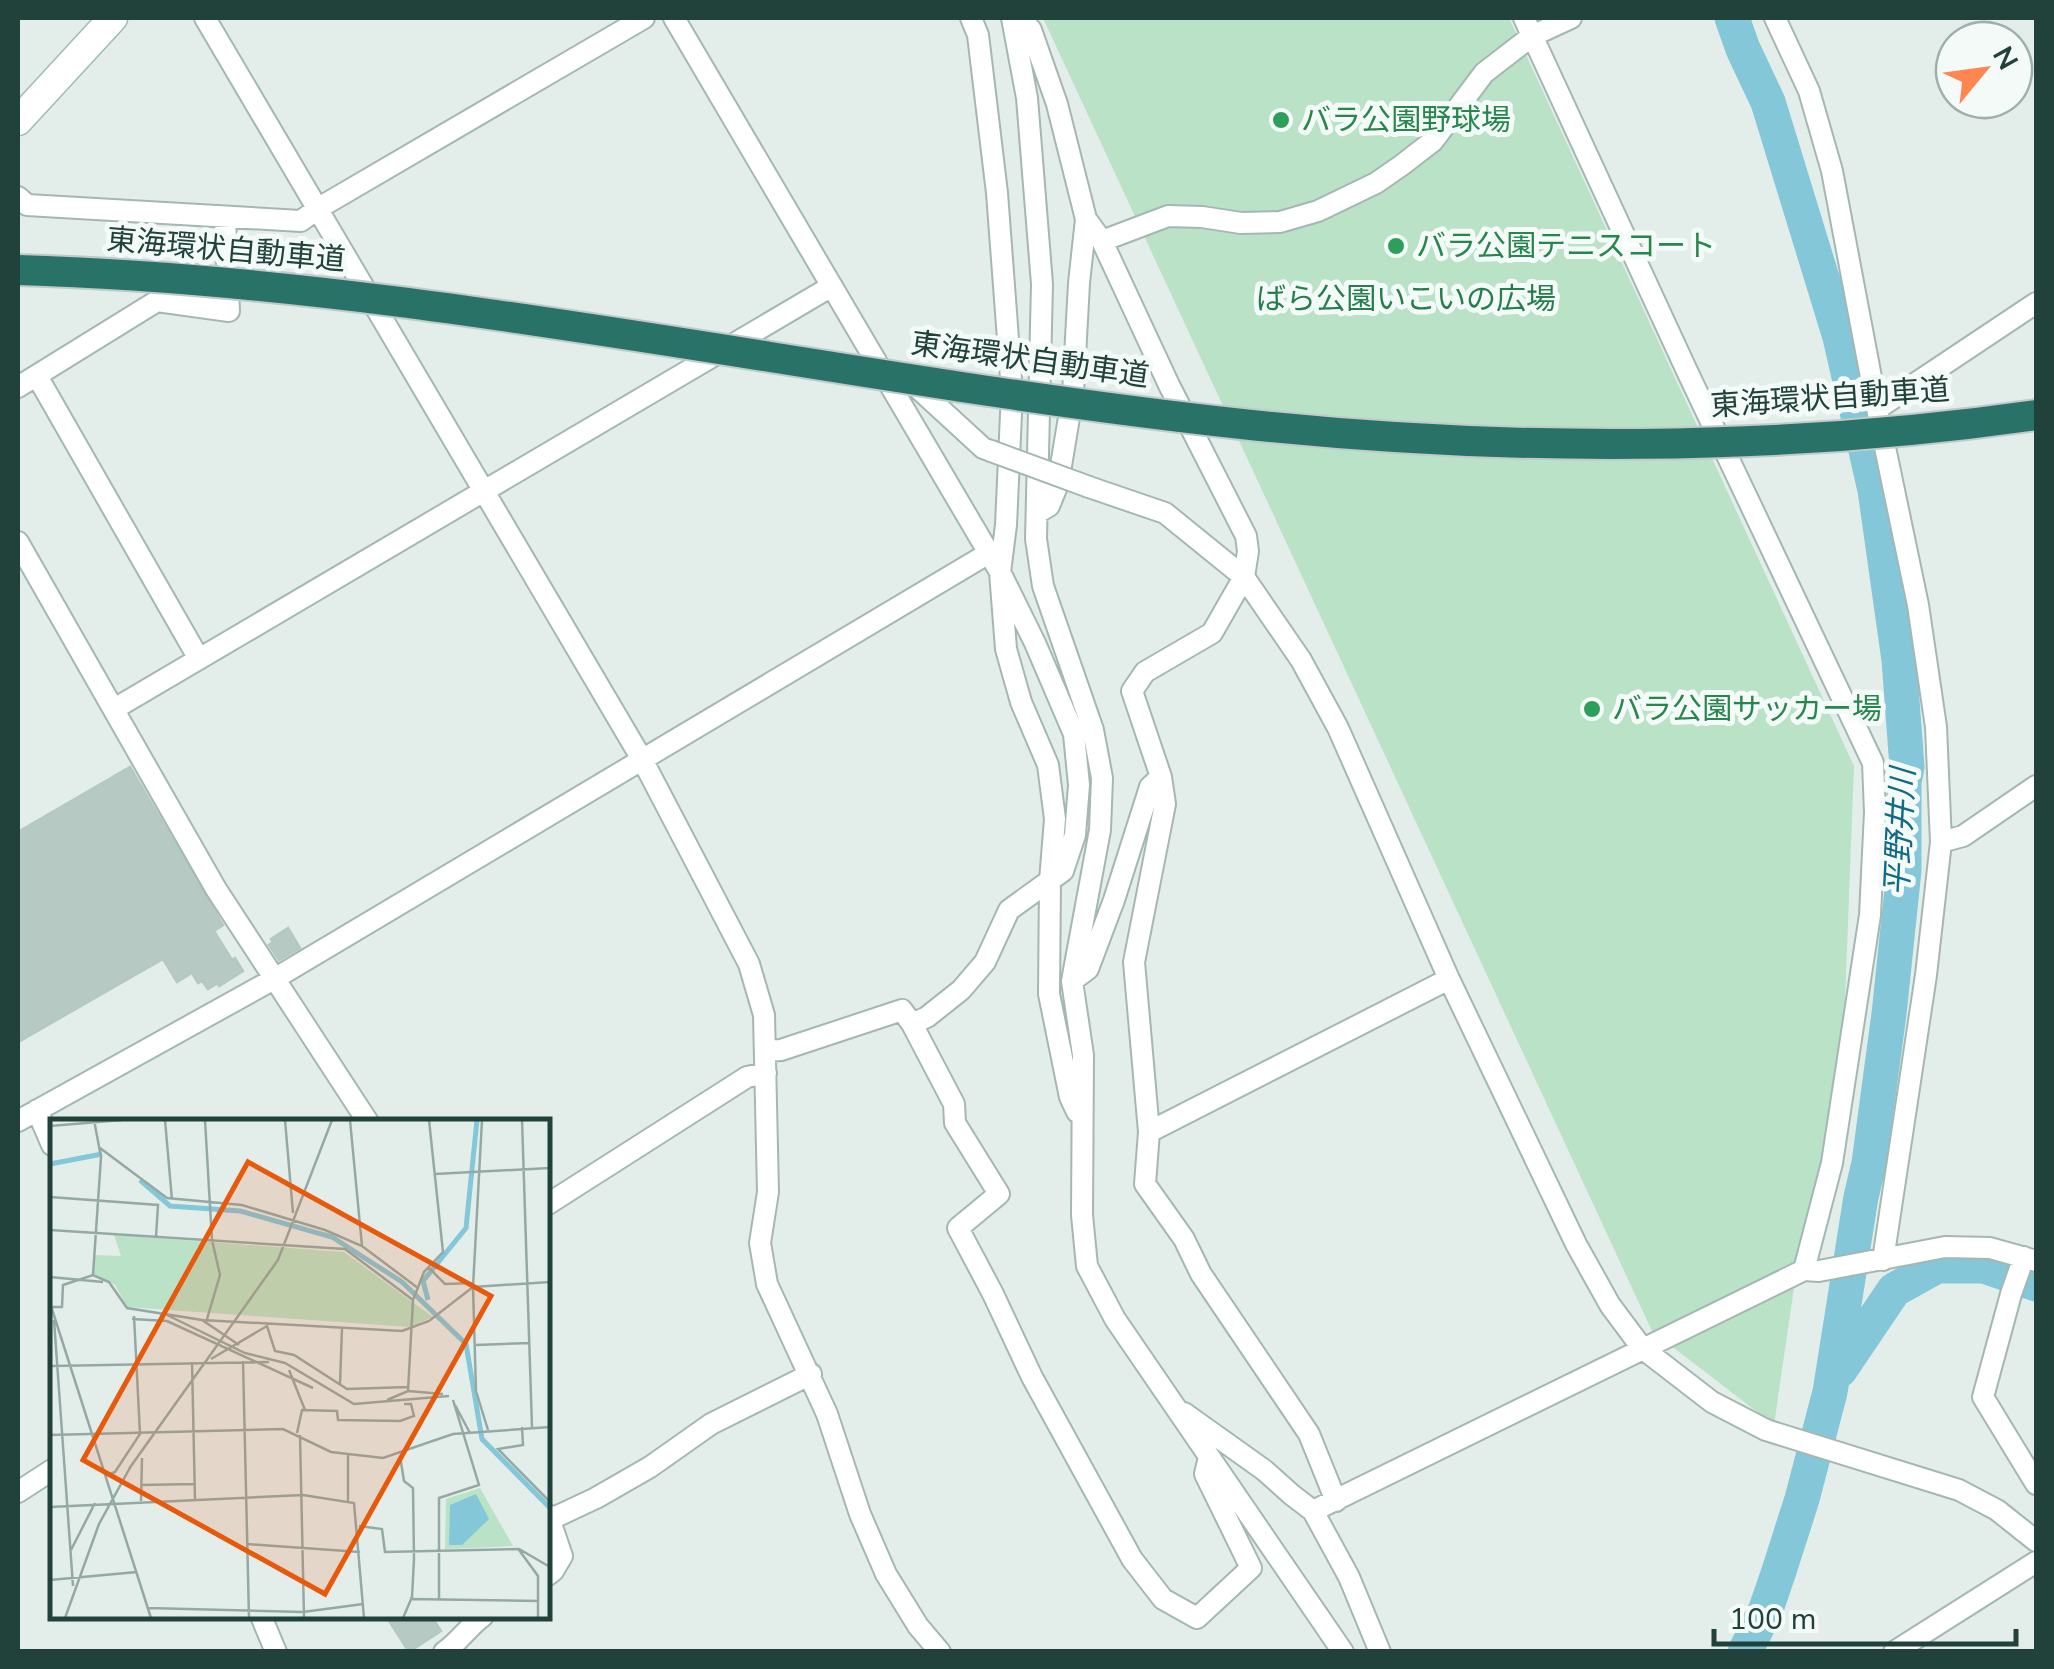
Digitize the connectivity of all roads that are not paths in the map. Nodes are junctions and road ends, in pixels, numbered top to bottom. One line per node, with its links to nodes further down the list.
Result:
1 (113, 18): 11 (street)
2 (204, 18): 13 (street)
3 (644, 18): 13 (street)
4 (674, 18): 18 (street)
5 (972, 18): 29 (street)
6 (1012, 18): 26 (street)
7 (1021, 18): 15 (street)
8 (1571, 18): 10 (street)
9 (1774, 18): 23 (street)
10 (1528, 27): 16 (street); 54 (street)
11 (18, 122)
12 (18, 197): 14 (street)
13 (317, 209): 14 (street); 25 (street)
14 (225, 218): 21 (street)
15 (1086, 219): 16 (street); 26 (street)
16 (1102, 241): 30 (street)
17 (18, 270): 24 (highway, 東海環状自動車道, bridge)
18 (832, 286): 20 (street); 25 (street)
19 (2036, 302): 23 (street)
20 (861, 334): 28 (street); 30 (street, bridge)
21 (37, 376): 22 (street); 31 (street)
22 (18, 387)
23 (1877, 408): 37 (street)
24 (2036, 415)
25 (485, 490): 31 (street); 34 (street)
26 (1037, 514): 33 (street)
27 (18, 542): 32 (street)
28 (989, 553): 29 (street); 34 (street)
29 (1000, 572): 33 (street); 38 (street)
30 (1244, 577): 35 (street); 40 (street)
31 (200, 659): 32 (street)
32 (114, 709): 39 (street)
33 (1083, 732): 38 (street); 41 (street)
34 (643, 760): 39 (street); 43 (street)
35 (1161, 777): 41 (street); 49 (street)
36 (2036, 786): 37 (street)
37 (1941, 842): 52 (street)
38 (1050, 881): 42 (street); 48 (street)
39 (274, 979): 45 (street); 46 (street)
40 (1450, 979): 49 (street); 55 (street)
41 (1072, 982): 48 (street)
42 (912, 1024): 43 (street); 58 (street)
43 (765, 1051): 44 (street)
44 (766, 1073): 51 (street); 56 (street)
45 (37, 1110): 47 (street); 50 (street)
46 (366, 1119)
47 (18, 1121)
48 (1082, 1123): 57 (street)
49 (1149, 1132): 62 (street)
50 (50, 1140)
51 (550, 1203)
52 (1880, 1261): 53 (street); 54 (street)
53 (2027, 1262): 60 (street)
54 (1811, 1271): 55 (street)
55 (1642, 1348): 62 (street); 66 (street)
56 (810, 1374): 64 (street); 73 (street)
57 (1174, 1407): 58 (street); 63 (street)
58 (1209, 1457): 74 (street)
59 (50, 1471): 61 (street)
60 (2036, 1484)
61 (18, 1492)
62 (1336, 1501): 63 (street)
63 (1313, 1511): 75 (street)
64 (550, 1517)
65 (550, 1523): 68 (street)
66 (2036, 1541)
67 (2036, 1562): 76 (street)
68 (550, 1574)
69 (261, 1619): 72 (street)
70 (479, 1619): 71 (street)
71 (453, 1649)
72 (276, 1652)
73 (940, 1652)
74 (1343, 1652)
75 (1380, 1652)
76 (1894, 1652)

